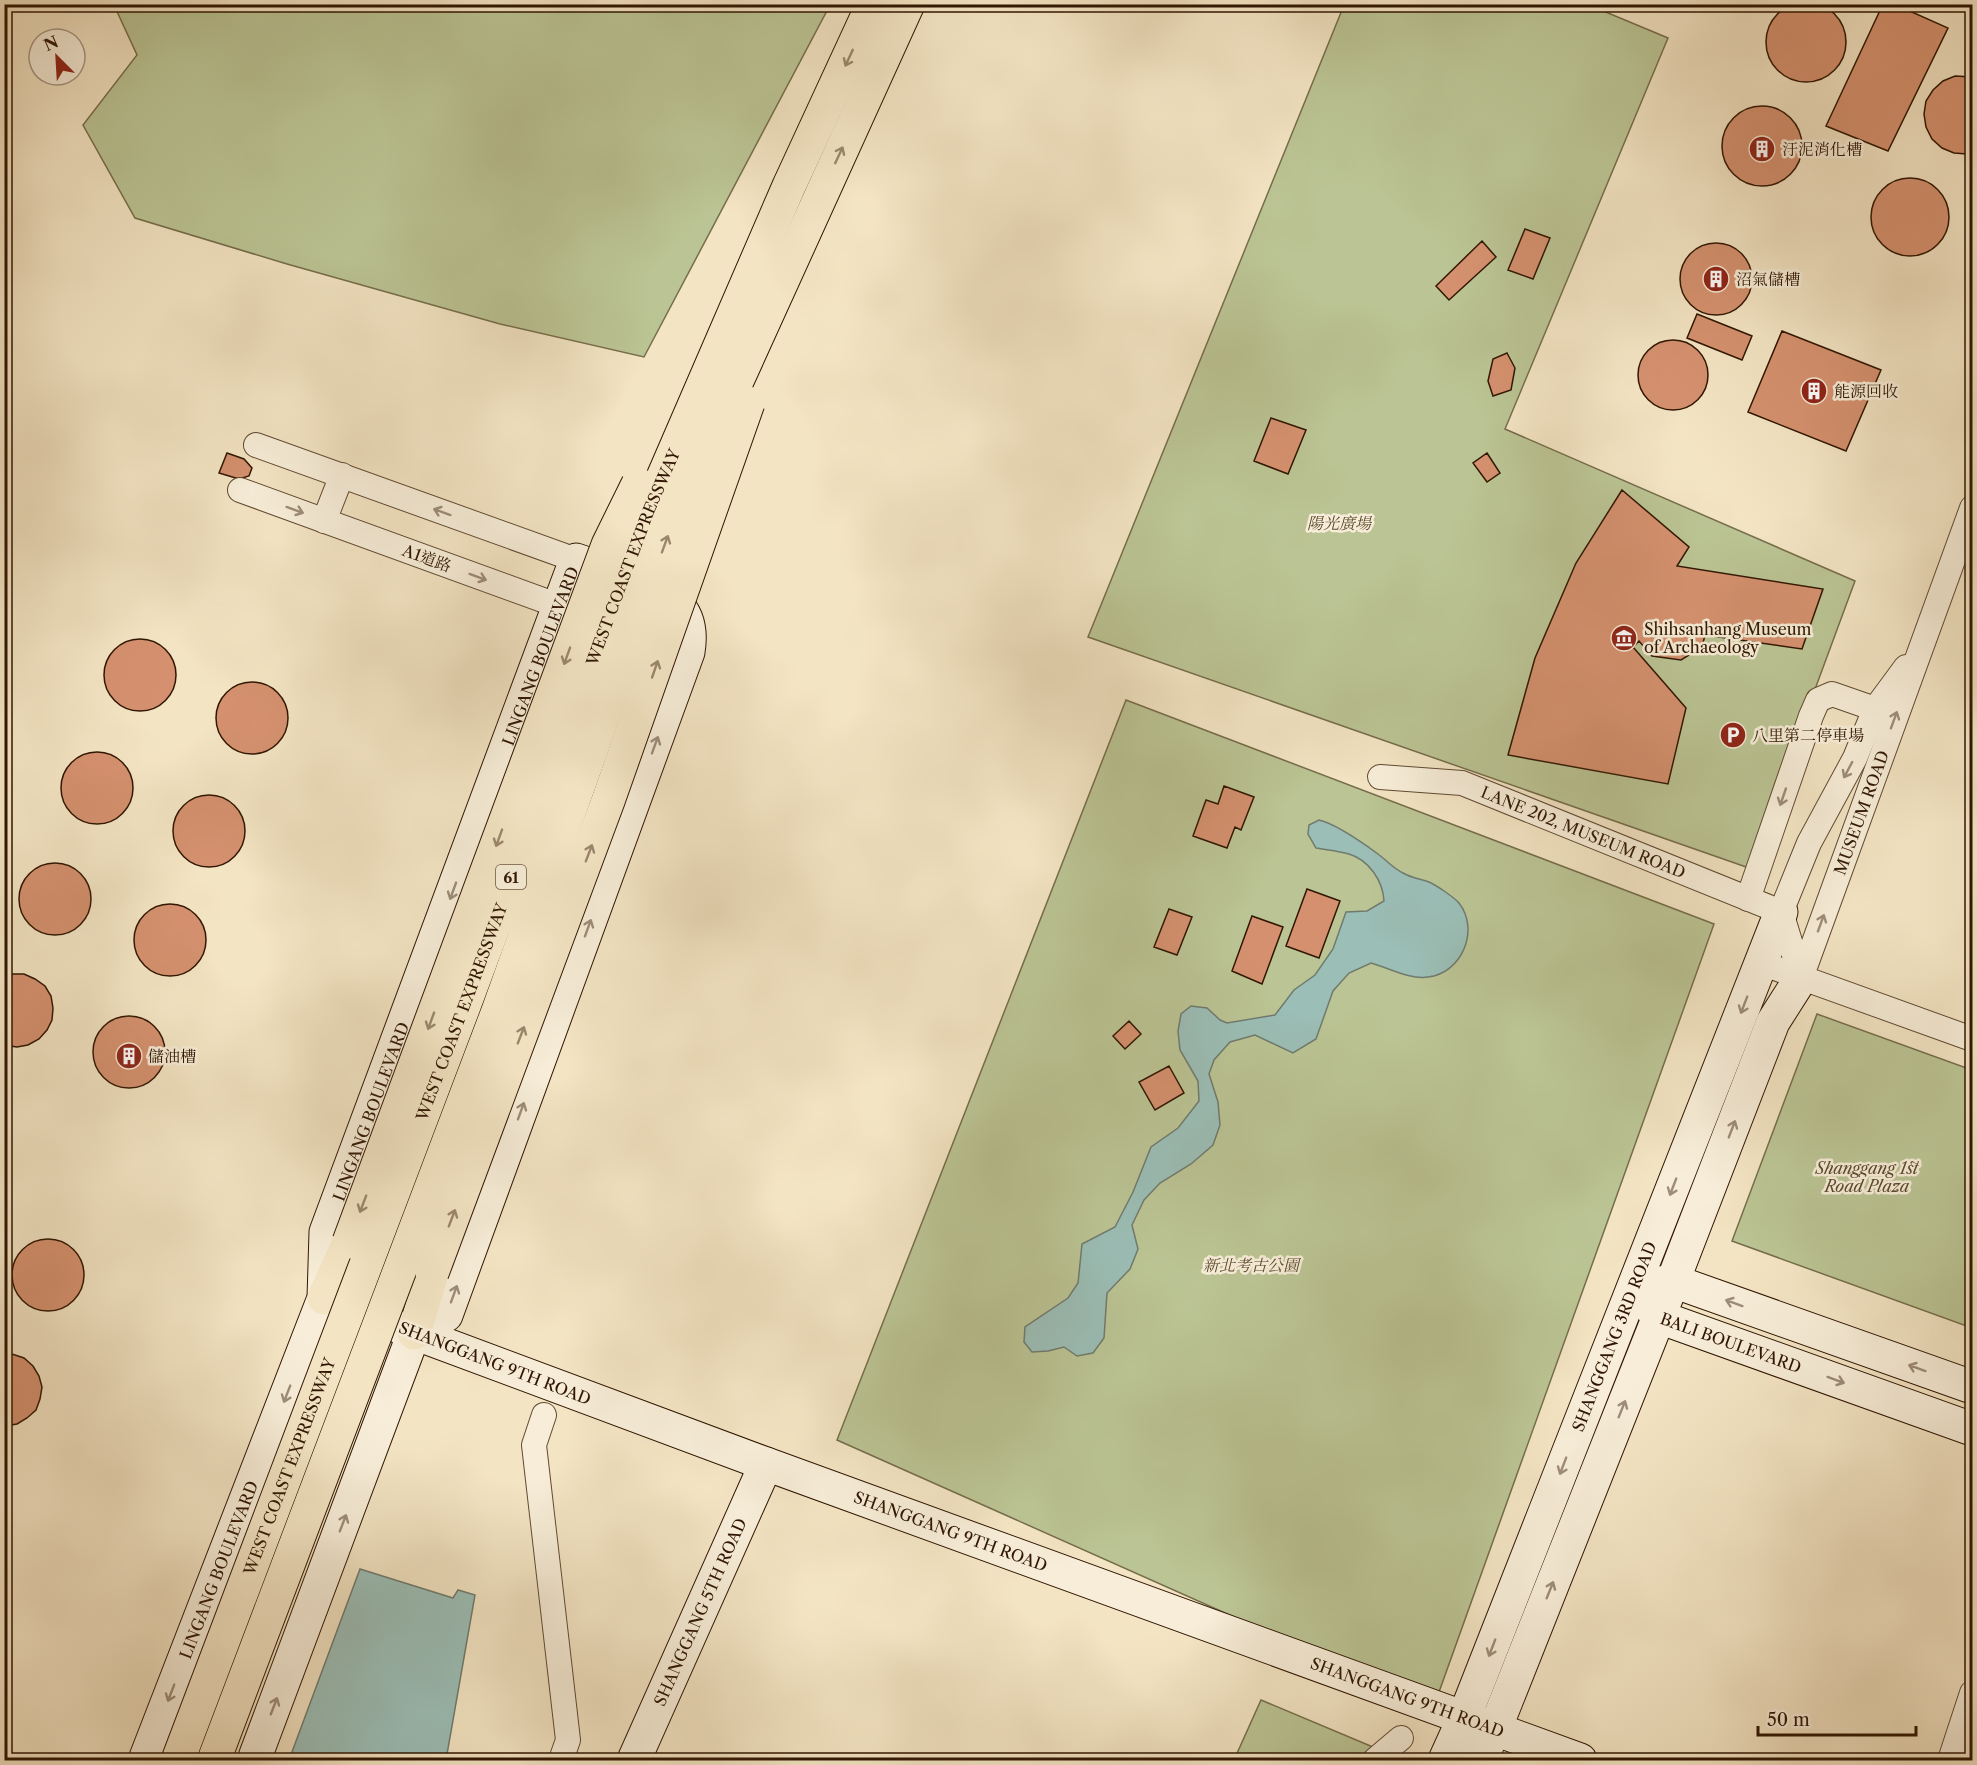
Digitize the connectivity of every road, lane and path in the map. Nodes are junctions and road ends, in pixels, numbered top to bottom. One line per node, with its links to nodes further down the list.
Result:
1 (873, 4): 3 (highway, WEST COAST EXPRESSWAY / 61, one-way to 3, bridge)
2 (908, 4): 4 (highway, WEST COAST EXPRESSWAY / 61, one-way to 2, bridge)
3 (789, 186): 24 (highway, one-way to 24, bridge); 37 (highway, WEST COAST EXPRESSWAY / 61, bridge)
4 (819, 200): 27 (highway, one-way to 4, bridge); 40 (highway, WEST COAST EXPRESSWAY / 61, one-way to 4, bridge)
5 (256, 445): 6 (street)
6 (342, 475): 9 (street); 10 (street, one-way to 6)
7 (240, 490): 9 (street, A1道路, one-way to 9)
8 (1972, 508): 14 (street, MUSEUM ROAD)
9 (324, 520): 12 (street, A1道路, one-way to 12)
10 (576, 560): 11 (street, LINGANG BOULEVARD); 12 (street, LINGANG BOULEVARD)
11 (637, 582): 13 (street); 25 (street); 27 (street, LINGANG BOULEVARD, one-way to 11)
12 (559, 606): 13 (street, A1道路); 24 (street, LINGANG BOULEVARD, one-way to 24)
13 (614, 627): 25 (street)
14 (1920, 649): 15 (street, MUSEUM ROAD); 20 (street, MUSEUM ROAD, one-way to 14)
15 (1875, 709): 17 (street, one-way to 17); 18 (street, MUSEUM ROAD, one-way to 18)
16 (1380, 777): 17 (street, LANE 202, MUSEUM ROAD)
17 (1748, 899): 18 (street, LANE 202, MUSEUM ROAD)
18 (1781, 912): 19 (street, SHANGGANG 3RD ROAD); 20 (street)
19 (1761, 963): 20 (street); 23 (street, SHANGGANG 3RD ROAD, one-way to 23)
20 (1801, 978): 21 (street); 22 (street, SHANGGANG 3RD ROAD, one-way to 20)
21 (1972, 1039)
22 (1673, 1281): 23 (street, BALI BOULEVARD); 26 (street, SHANGGANG 3RD ROAD); 28 (street, BALI BOULEVARD, one-way to 22)
23 (1634, 1287): 26 (street, BALI BOULEVARD); 33 (street, SHANGGANG 3RD ROAD, one-way to 33)
24 (324, 1298): 25 (street, SHANGGANG 9TH ROAD); 36 (street, LINGANG BOULEVARD, one-way to 36)
25 (365, 1314): 27 (street, SHANGGANG 9TH ROAD); 38 (street); 39 (street)
26 (1659, 1317): 30 (street, BALI BOULEVARD, one-way to 30); 34 (street, SHANGGANG 3RD ROAD, one-way to 26)
27 (414, 1333): 31 (street, SHANGGANG 9TH ROAD); 41 (street, one-way to 27)
28 (1972, 1387)
29 (544, 1415): 42 (street)
30 (1972, 1429)
31 (766, 1464): 33 (street, SHANGGANG 9TH ROAD); 43 (street, SHANGGANG 5TH ROAD)
32 (1972, 1693): 48 (street)
33 (1464, 1718): 34 (street, SHANGGANG 9TH ROAD); 45 (street, SHANGGANG 3RD ROAD)
34 (1495, 1729): 46 (street, SHANGGANG 3RD ROAD); 47 (street, SHANGGANG 9TH ROAD)
35 (1401, 1738): 44 (street)
36 (145, 1761)
37 (178, 1761)
38 (189, 1761)
39 (205, 1761)
40 (214, 1761)
41 (254, 1761)
42 (561, 1761)
43 (634, 1761)
44 (1376, 1761)
45 (1445, 1761)
46 (1480, 1761)
47 (1580, 1761)
48 (1950, 1761)

